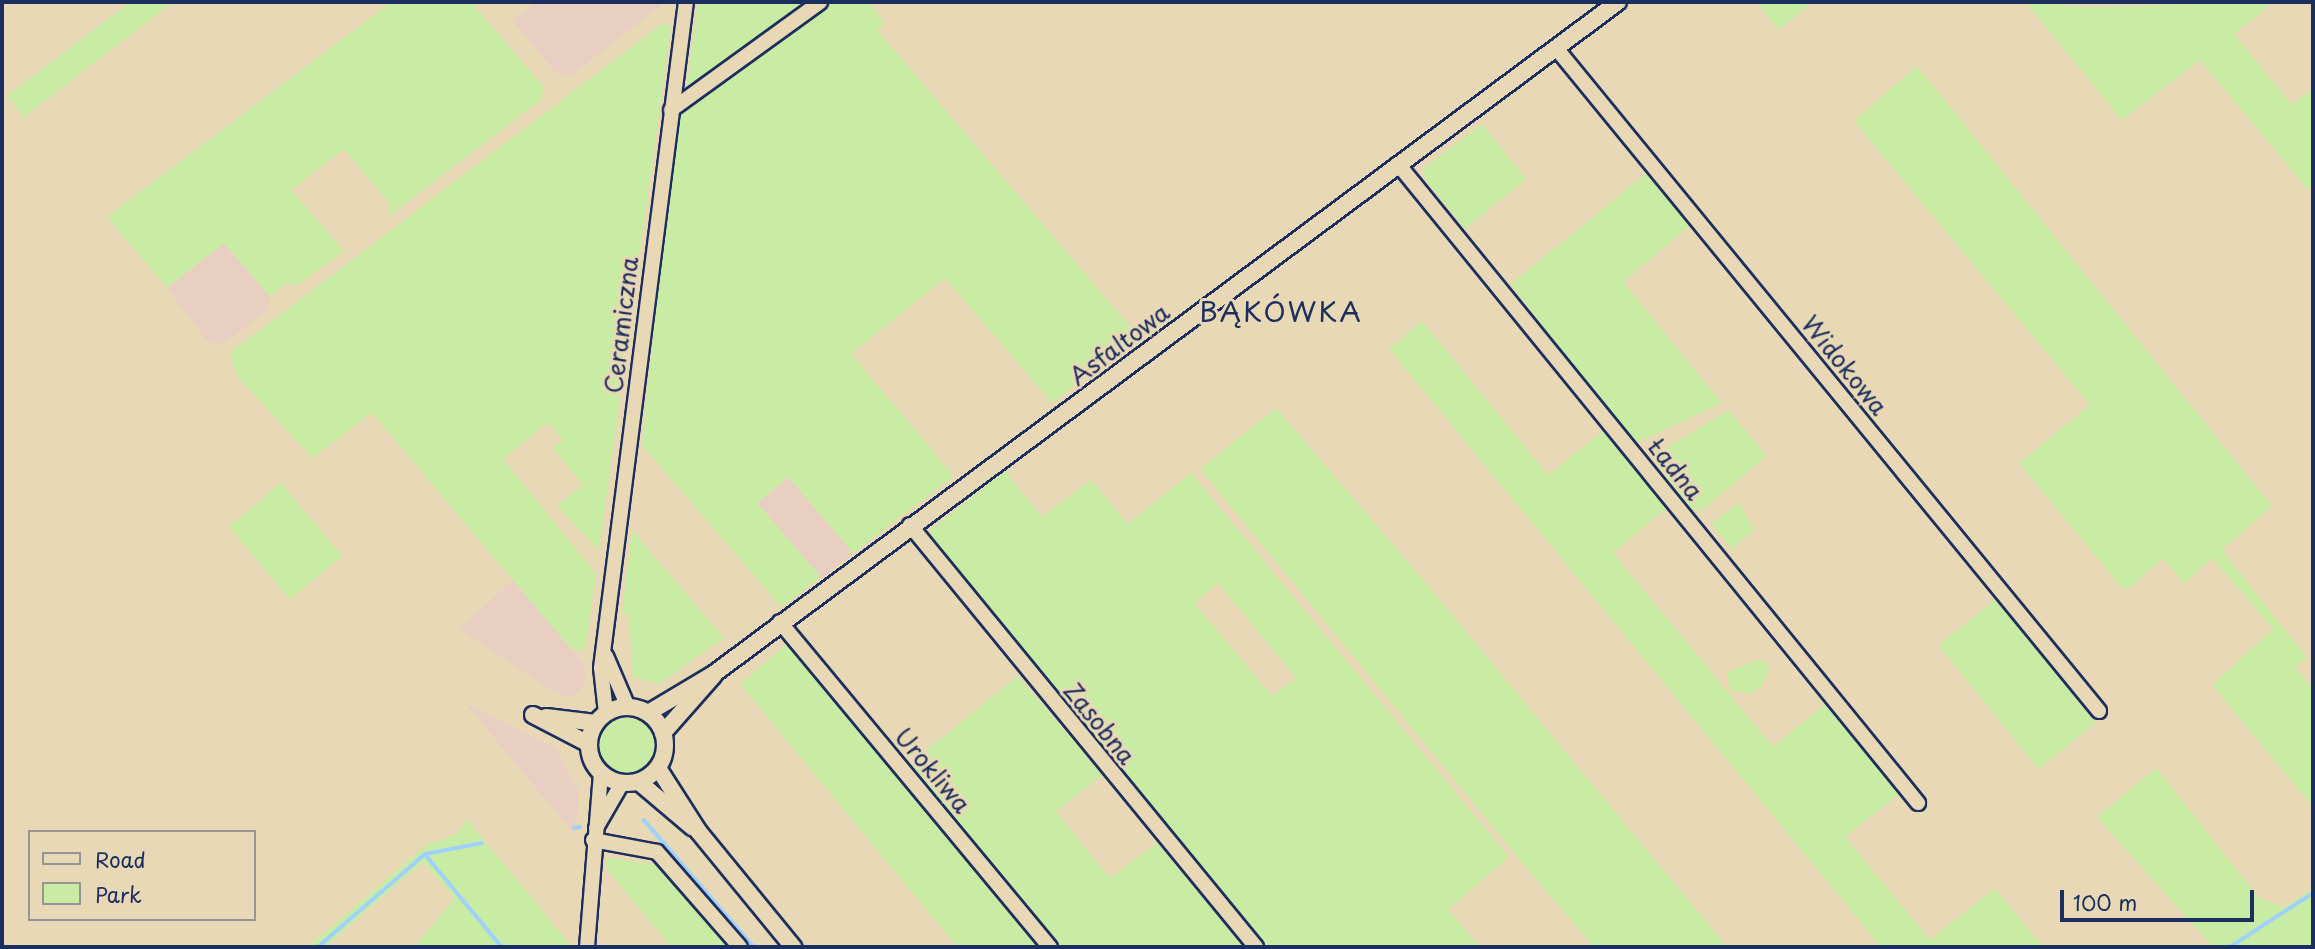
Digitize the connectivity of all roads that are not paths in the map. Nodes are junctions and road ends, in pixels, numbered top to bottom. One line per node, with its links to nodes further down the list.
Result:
1 (686, 2): 5 (street, Ceramiczna)
2 (820, 2): 5 (street)
3 (1618, 2): 4 (street, Asfaltowa)
4 (1556, 48): 6 (street, Asfaltowa); 12 (street, Widokowa)
5 (671, 110): 9 (street, Ceramiczna)
6 (1398, 164): 7 (street, Asfaltowa); 21 (street, Ładna)
7 (910, 525): 8 (street, Asfaltowa); 28 (street, Zasobna)
8 (780, 622): 10 (street, Asfaltowa); 27 (street, Urokliwa)
9 (605, 655): 11 (street); 14 (street, Ceramiczna)
10 (715, 673): 13 (street, Asfaltowa); 15 (street, Asfaltowa)
11 (628, 707): 13 (street); 14 (street)
12 (2099, 711)
13 (648, 713): 15 (street)
14 (601, 718): 16 (street); 16 (street)
15 (663, 733): 17 (street)
16 (589, 744): 18 (street)
17 (658, 768): 19 (street); 22 (street)
18 (601, 774): 20 (street); 23 (street)
19 (639, 782): 20 (street); 22 (street)
20 (622, 783): 23 (street)
21 (1917, 803)
22 (699, 832): 26 (street)
23 (594, 837): 24 (street); 25 (street)
24 (587, 947)
25 (740, 947)
26 (793, 947)
27 (1050, 947)
28 (1256, 947)

